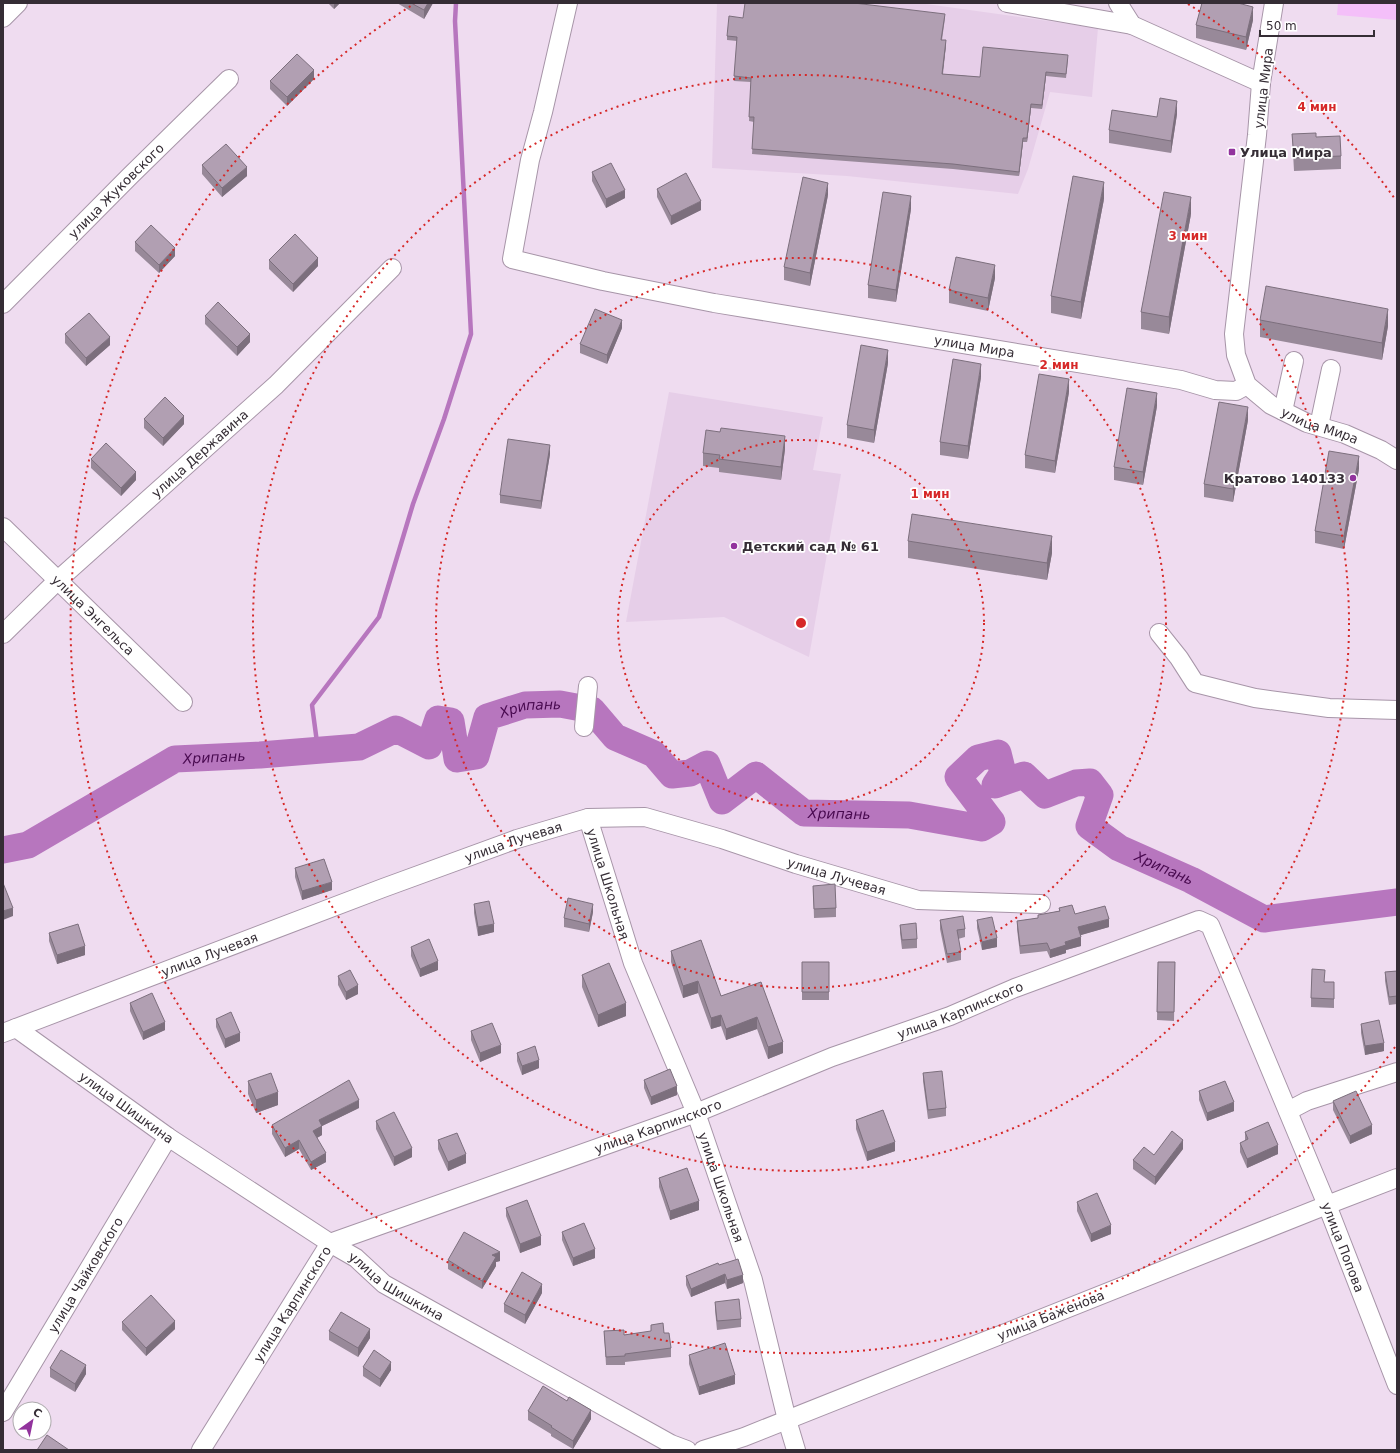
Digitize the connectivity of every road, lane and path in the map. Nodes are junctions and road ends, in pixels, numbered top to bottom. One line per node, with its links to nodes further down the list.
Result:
1 (18, 3): 6 (street)
2 (568, 3): 14 (street, улица Мира)
3 (1007, 3): 7 (street)
4 (1118, 3): 7 (street)
5 (1274, 3): 9 (street, улица Мира)
6 (3, 18)
7 (1132, 25): 9 (street)
8 (230, 79): 11 (street, улица Жуковского)
9 (1260, 83): 14 (street, улица Мира)
10 (392, 268): 19 (street, улица Державина)
11 (3, 304)
12 (1294, 361): 15 (street)
13 (1332, 369): 16 (street)
14 (1247, 385): 15 (street, улица Мира)
15 (1283, 411): 16 (street, улица Мира)
16 (1320, 426): 17 (street, улица Мира)
17 (1397, 460)
18 (3, 527): 19 (street, улица Энгельса)
19 (58, 580): 21 (street, улица Державина); 23 (street, улица Энгельса)
20 (1159, 633): 24 (street)
21 (3, 634)
22 (588, 686): 25 (street)
23 (183, 702)
24 (1397, 710)
25 (584, 727)
26 (588, 818): 27 (street, улица Лучевая); 29 (street, улица Лучевая); 32 (street, улица Школьная)
27 (1041, 904)
28 (1210, 925): 31 (street, улица Попова); 32 (street, улица Карпинского)
29 (9, 1030): 33 (street, улица Шишкина)
30 (1397, 1072): 31 (street)
31 (1288, 1111): 35 (street, улица Попова)
32 (696, 1112): 36 (street, улица Карпинского); 39 (street, улица Школьная)
33 (168, 1137): 36 (street, улица Шишкина); 38 (street, улица Чайковского)
34 (1397, 1178): 35 (street, улица Баженова)
35 (1327, 1205): 37 (street, улица Попова); 39 (street, улица Баженова)
36 (330, 1243): 40 (street, улица Шишкина); 41 (street, улица Карпинского)
37 (1397, 1385)
38 (3, 1412)
39 (787, 1420): 43 (street, улица Баженова); 44 (street, улица Школьная)
40 (669, 1447): 42 (street)
41 (201, 1450)
42 (687, 1450)
43 (704, 1450)
44 (796, 1450)

